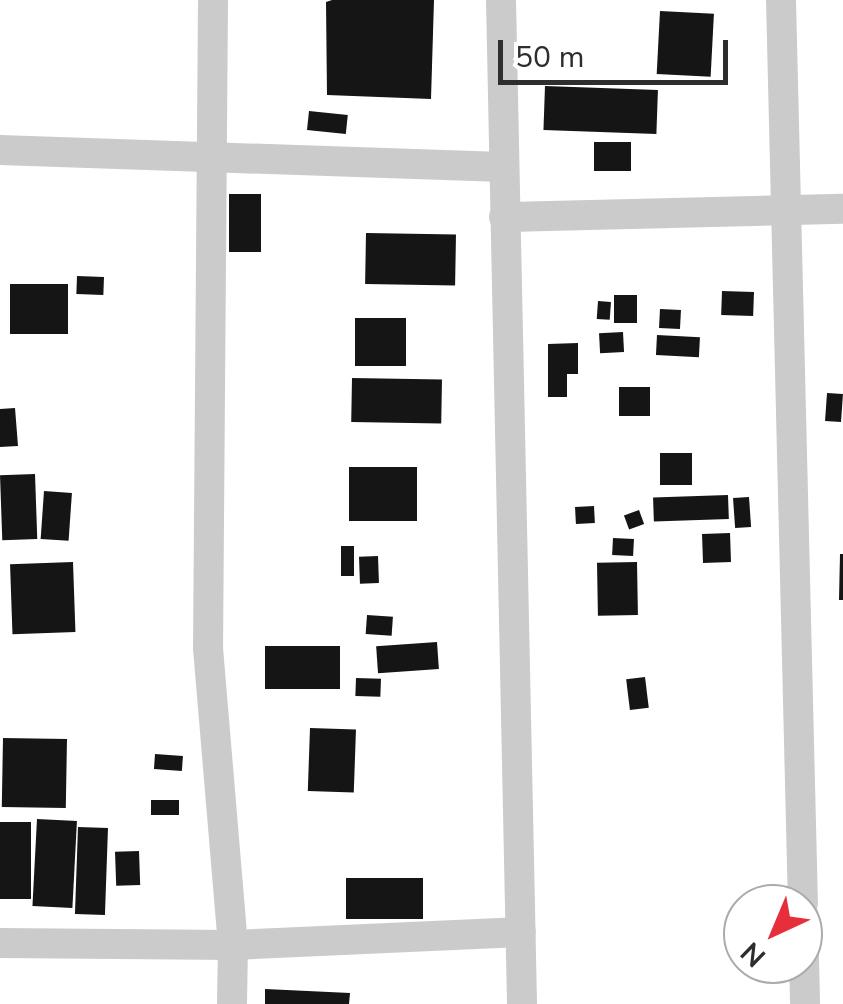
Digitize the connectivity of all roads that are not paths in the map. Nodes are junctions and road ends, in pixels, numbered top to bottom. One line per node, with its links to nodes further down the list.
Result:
1 (213, 0): 5 (street)
2 (501, 0): 6 (street)
3 (781, 0): 8 (street)
4 (0, 150): 5 (street)
5 (212, 159): 6 (street); 13 (street)
6 (503, 167): 9 (street)
7 (843, 210): 8 (street)
8 (786, 214): 9 (street); 10 (street)
9 (504, 217): 11 (street)
10 (803, 884)
11 (521, 932): 13 (street); 15 (street)
12 (0, 943): 13 (street)
13 (234, 945): 14 (street)
14 (232, 1004)
15 (522, 1004)

